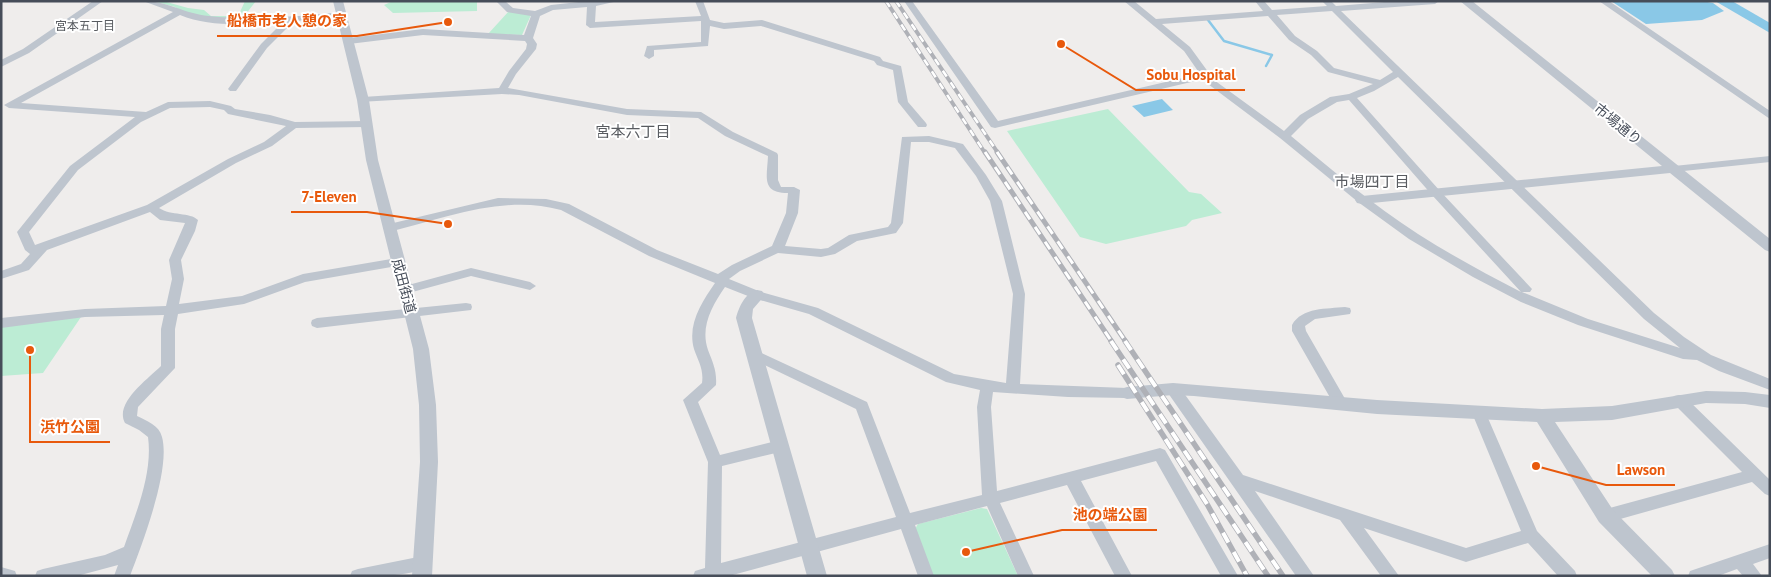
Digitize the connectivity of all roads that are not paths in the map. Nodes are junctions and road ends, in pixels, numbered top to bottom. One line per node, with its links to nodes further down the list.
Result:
1 (99, 1): 24 (street)
2 (147, 1): 15 (street)
3 (500, 1): 17 (street)
4 (614, 1): 12 (street)
5 (699, 1): 19 (street)
6 (908, 1): 26 (street)
7 (1128, 1): 20 (street)
8 (1259, 1): 16 (street)
9 (1435, 1): 13 (street)
10 (1466, 1): 40 (street, 市場通り)
11 (1603, 1): 34 (street)
12 (592, 3): 17 (street); 19 (street)
13 (1330, 5): 16 (street); 25 (street)
14 (341, 8): 18 (street); 22 (street, 成田街道)
15 (178, 13): 18 (street); 32 (street)
16 (1270, 13): 20 (street); 27 (street)
17 (536, 14): 21 (street)
18 (292, 18): 28 (street)
19 (706, 20): 23 (street); 37 (street)
20 (1153, 22): 26 (street)
21 (528, 38): 22 (street); 29 (street)
22 (349, 41): 31 (street, 成田街道)
23 (650, 56)
24 (1, 64)
25 (1400, 72): 27 (street); 41 (street)
26 (1207, 75): 38 (street)
27 (1380, 83): 30 (street)
28 (233, 89)
29 (502, 91): 31 (street); 48 (street)
30 (1351, 97): 38 (street); 42 (street)
31 (363, 100): 35 (street, 成田街道)
32 (6, 106): 33 (street)
33 (146, 115): 36 (street); 46 (street)
34 (1770, 116)
35 (367, 124): 36 (street); 45 (street, 成田街道)
36 (294, 125): 44 (street)
37 (922, 125)
38 (1284, 136): 43 (street)
39 (1770, 159): 40 (street)
40 (1674, 169): 41 (street); 47 (street, 市場通り)
41 (1516, 185): 42 (street); 63 (street)
42 (1436, 193): 43 (street); 53 (street)
43 (1362, 200): 63 (street)
44 (151, 208): 46 (street); 57 (street)
45 (389, 228): 49 (street, 成田街道); 51 (street)
46 (43, 247): 50 (street)
47 (1770, 247)
48 (776, 249): 51 (street); 66 (street)
49 (397, 262): 54 (street, 成田街道); 57 (street)
50 (1, 275)
51 (721, 281): 55 (street); 75 (street)
52 (530, 286): 54 (street)
53 (1526, 289)
54 (405, 290): 59 (street, 成田街道)
55 (757, 295): 62 (street); 65 (street)
56 (466, 306): 59 (street)
57 (171, 310): 61 (street); 87 (street)
58 (1345, 311): 71 (street)
59 (411, 312): 60 (street); 89 (street, 成田街道)
60 (317, 322)
61 (1, 323)
62 (755, 355): 74 (street); 83 (street)
63 (1700, 355): 64 (street)
64 (1770, 385)
65 (987, 386): 66 (street); 80 (street)
66 (1013, 389): 68 (street)
67 (1171, 389): 68 (street); 71 (street); 78 (street)
68 (1127, 393)
69 (1678, 400): 70 (street); 73 (street); 76 (street)
70 (1770, 402)
71 (1342, 404): 72 (street)
72 (1479, 412): 73 (street); 84 (street)
73 (1542, 416): 82 (street)
74 (780, 446): 75 (street); 85 (street)
75 (715, 462): 91 (street)
76 (1754, 475): 79 (street); 82 (street)
77 (1071, 478): 80 (street); 99 (street); 100 (street)
78 (1239, 480): 81 (street); 101 (street)
79 (1770, 490)
80 (990, 498): 83 (street); 98 (street)
81 (1345, 516): 84 (street); 102 (street)
82 (1606, 516): 104 (street)
83 (906, 522): 85 (street); 97 (street)
84 (1531, 535): 103 (street)
85 (809, 548): 91 (street); 96 (street)
86 (1770, 551): 88 (street)
87 (131, 552): 93 (street); 94 (street)
88 (1739, 561): 105 (street); 106 (street)
89 (422, 570): 95 (street)
90 (1, 574): 92 (street)
91 (709, 575)
92 (9, 576)
93 (43, 576)
94 (122, 576)
95 (358, 576)
96 (817, 576)
97 (926, 576)
98 (1026, 576)
99 (1124, 576)
100 (1230, 576)
101 (1306, 576)
102 (1392, 576)
103 (1568, 576)
104 (1665, 576)
105 (1696, 576)
106 (1754, 576)

